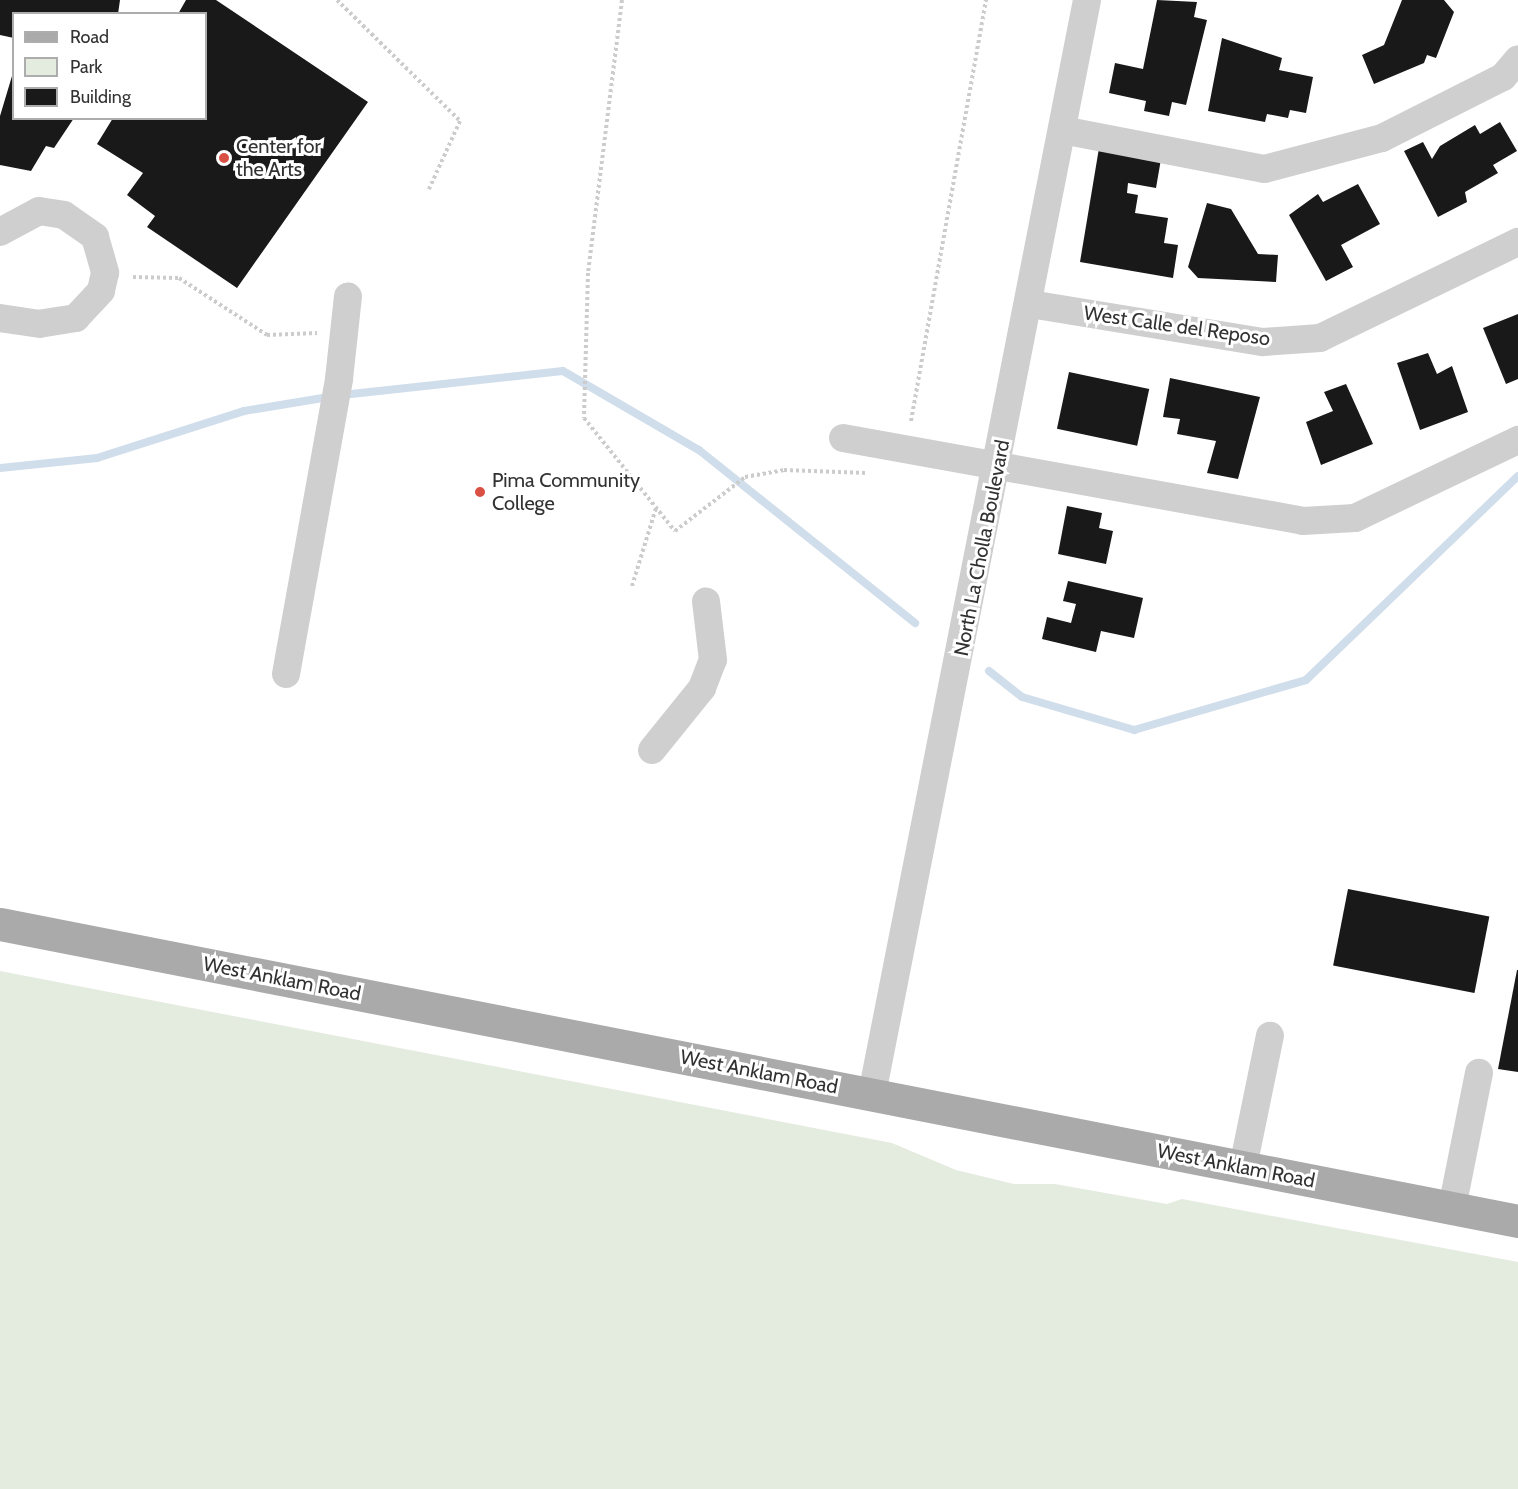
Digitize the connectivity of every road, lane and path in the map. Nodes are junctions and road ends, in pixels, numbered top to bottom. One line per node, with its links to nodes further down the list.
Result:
1 (337, 0): 7 (path)
2 (622, 0): 19 (path)
3 (986, 0): 17 (path)
4 (1087, 0): 6 (street, North La Cholla Boulevard)
5 (1518, 59): 6 (street)
6 (1062, 130): 12 (street, North La Cholla Boulevard)
7 (429, 189)
8 (0, 232): 13 (street)
9 (1518, 242): 12 (street, West Calle del Reposo)
10 (133, 277): 14 (path)
11 (348, 296): 14 (street)
12 (1030, 304): 18 (street, North La Cholla Boulevard)
13 (0, 318)
14 (344, 332): 22 (street)
15 (843, 438): 17 (street)
16 (1518, 440): 18 (street)
17 (898, 448): 18 (street); 19 (path)
18 (998, 467): 27 (street, North La Cholla Boulevard)
19 (656, 507): 20 (path)
20 (632, 586)
21 (706, 601): 23 (street)
22 (286, 674)
23 (652, 750)
24 (0, 924): 27 (main road, West Anklam Road)
25 (1270, 1036): 28 (street)
26 (1479, 1073): 29 (street)
27 (872, 1094): 28 (main road, West Anklam Road)
28 (1243, 1167): 29 (main road, West Anklam Road)
29 (1452, 1208): 30 (main road, West Anklam Road)
30 (1518, 1221)

